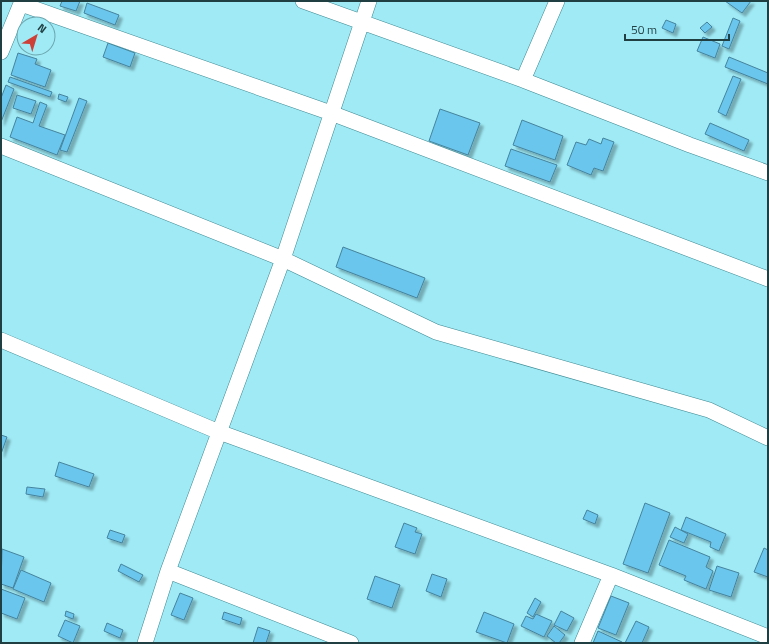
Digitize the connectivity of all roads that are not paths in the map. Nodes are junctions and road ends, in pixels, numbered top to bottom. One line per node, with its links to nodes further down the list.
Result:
1 (303, 1): 5 (street)
2 (369, 1): 5 (street)
3 (556, 1): 7 (street)
4 (21, 3): 6 (street); 8 (street)
5 (361, 22): 7 (street); 8 (street)
6 (1, 52)
7 (523, 80): 10 (street)
8 (331, 113): 11 (street); 12 (street)
9 (1, 146): 11 (street)
10 (768, 173)
11 (284, 259): 14 (street); 15 (street)
12 (768, 279)
13 (1, 340): 14 (street)
14 (219, 432): 16 (street); 17 (street)
15 (768, 438)
16 (168, 571): 19 (street); 20 (street)
17 (611, 575): 18 (street); 21 (street)
18 (768, 637)
19 (145, 643)
20 (351, 643)
21 (582, 643)

